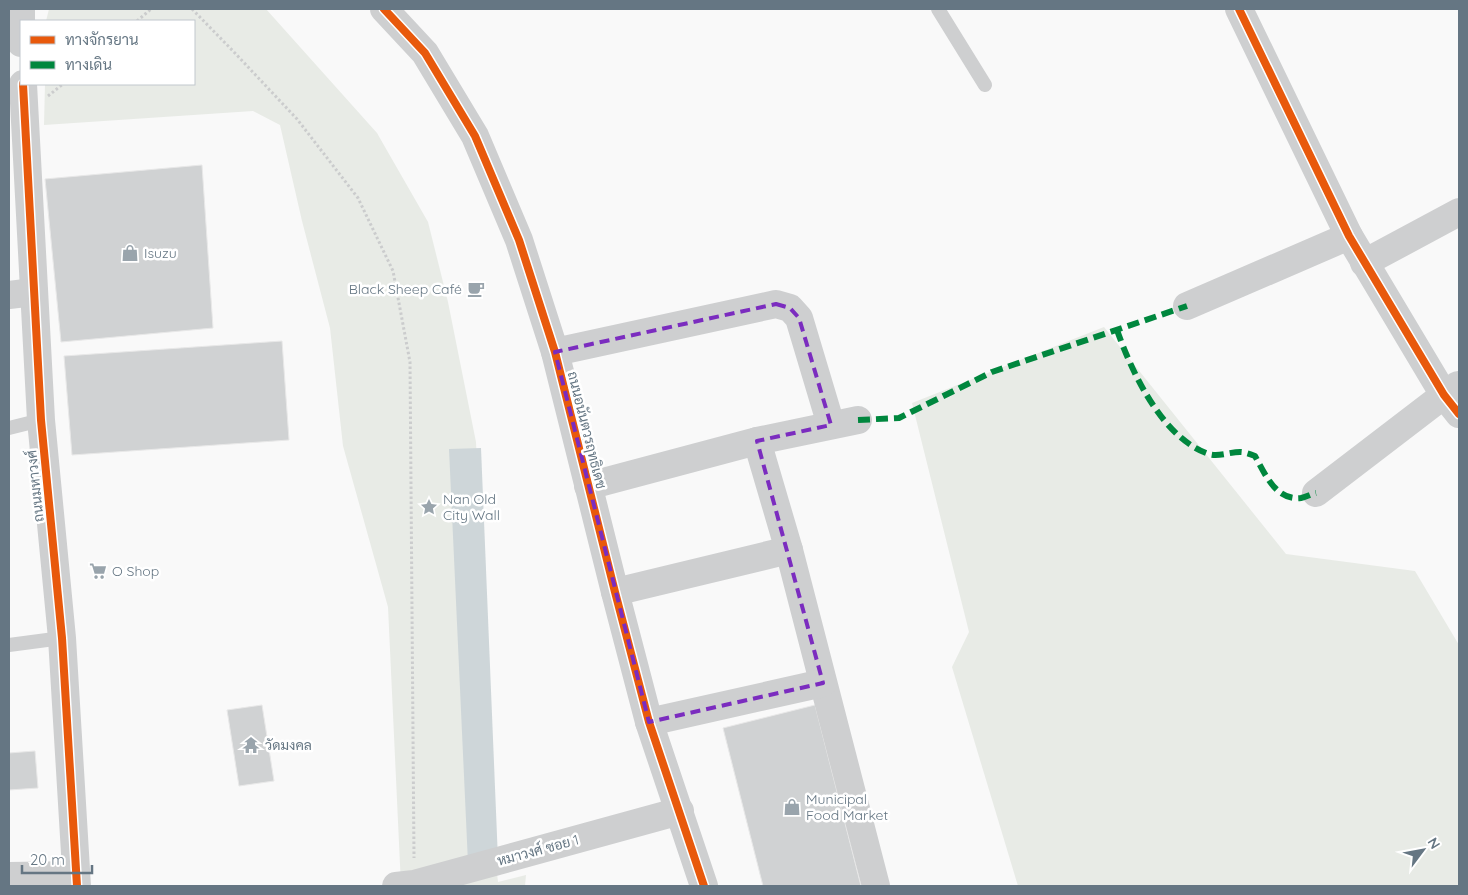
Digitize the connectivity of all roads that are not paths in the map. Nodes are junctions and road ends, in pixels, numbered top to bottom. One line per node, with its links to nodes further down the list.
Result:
1 (384, 9): 13 (street, ถนนอนันตวรฤทธิเดช)
2 (938, 9): 6 (lane)
3 (1239, 9): 9 (street)
4 (16, 18): 5 (street)
5 (20, 38)
6 (985, 85)
7 (19, 97): 11 (street, ถนนมหาวงศ์)
8 (1459, 212): 10 (street)
9 (1349, 236): 10 (street); 12 (street)
10 (1364, 263): 14 (street)
11 (21, 294): 15 (street, ถนนมหาวงศ์)
12 (1187, 306)
13 (555, 352): 17 (street); 20 (street, ถนนอนันตวรฤทธิเดช)
14 (1454, 398): 21 (street)
15 (41, 420): 18 (lane); 24 (street, ถนนมหาวงศ์)
16 (858, 420): 17 (street)
17 (831, 425): 19 (street)
18 (9, 428)
19 (757, 441): 20 (street); 22 (street)
20 (588, 486): 23 (street, ถนนอนันตวรฤทธิเดช)
21 (1316, 493)
22 (789, 550): 23 (street); 26 (street)
23 (615, 592): 27 (street, ถนนอนันตวรฤทธิเดช)
24 (62, 638): 25 (lane); 30 (street, ถนนมหาวงศ์)
25 (9, 645)
26 (823, 684): 27 (street); 33 (street)
27 (649, 722): 28 (street, ถนนอนันตวรฤทธิเดช)
28 (680, 811): 31 (street, หมาวงศ์ ซอย 1); 32 (street, ถนนอนันตวรฤทธิเดช)
29 (9, 876): 30 (street)
30 (76, 880)
31 (405, 885)
32 (704, 886)
33 (876, 886)

